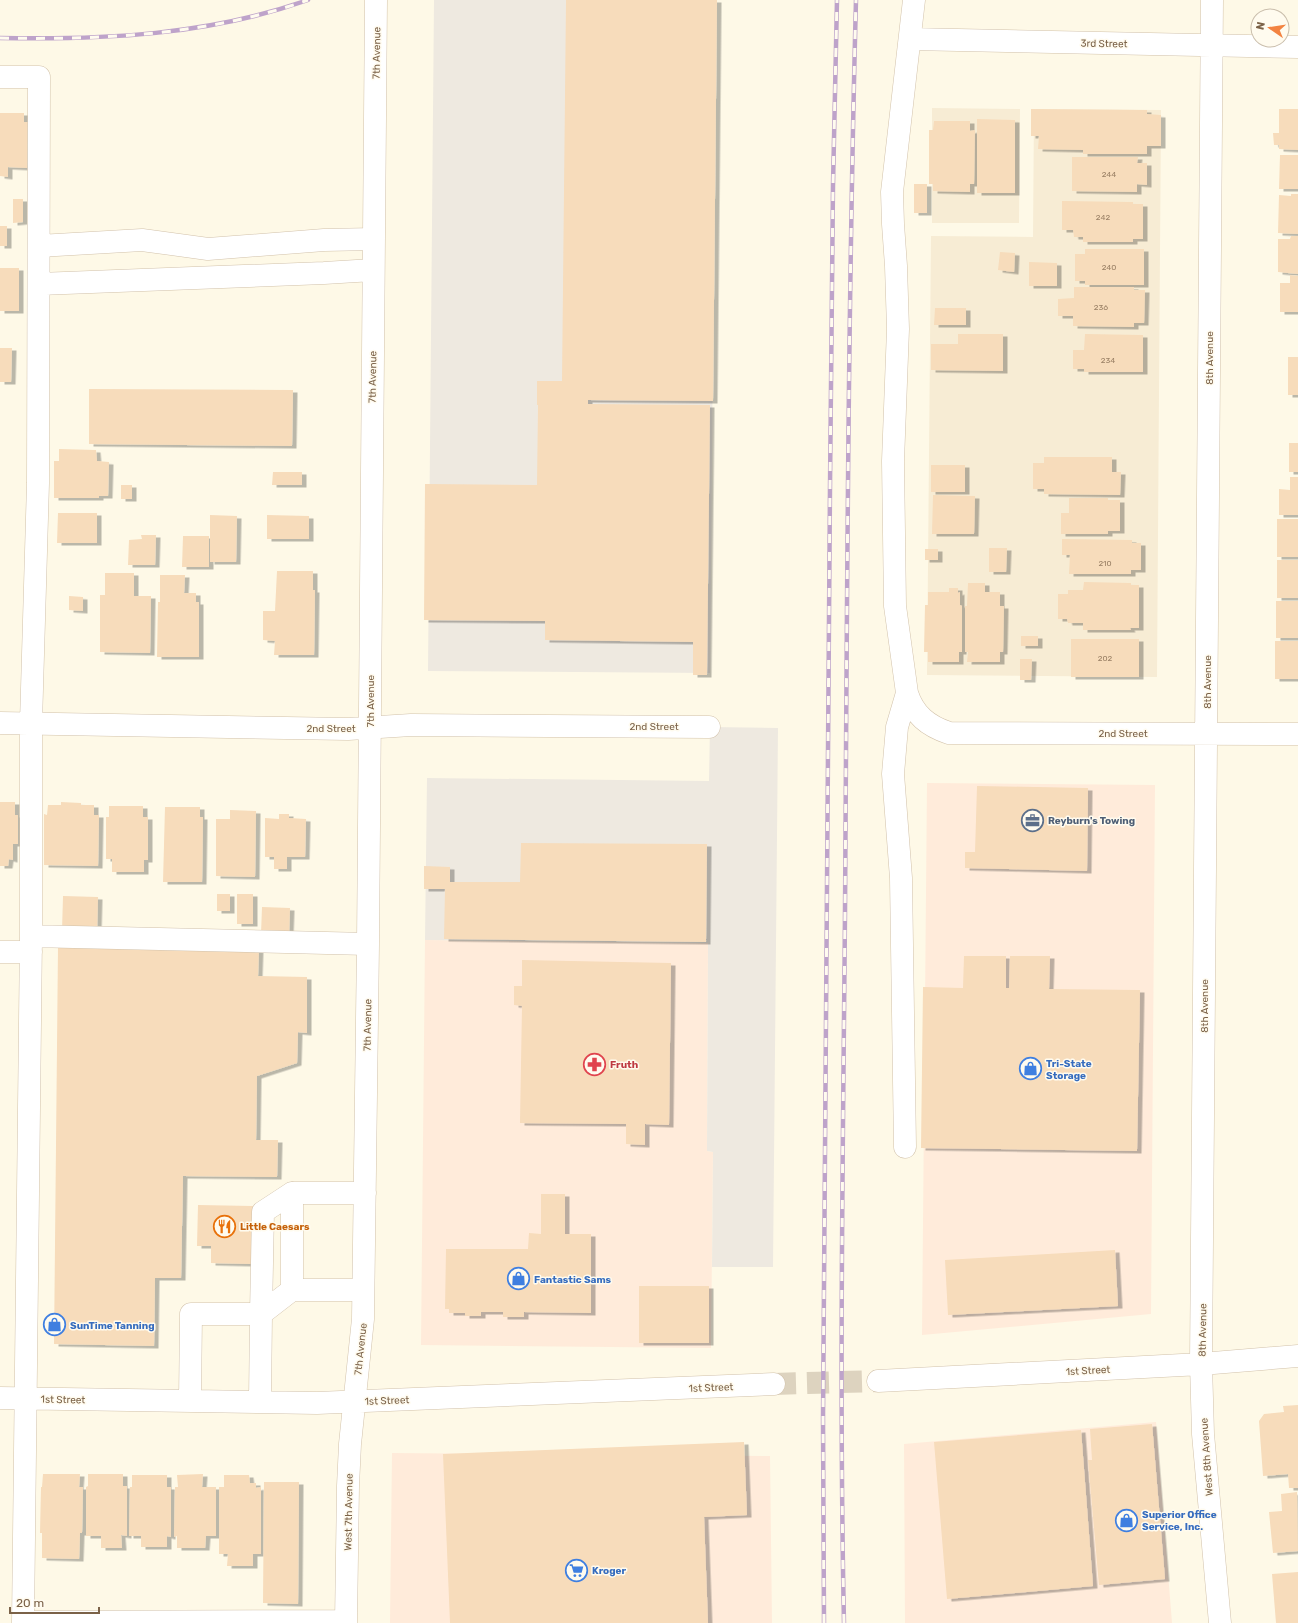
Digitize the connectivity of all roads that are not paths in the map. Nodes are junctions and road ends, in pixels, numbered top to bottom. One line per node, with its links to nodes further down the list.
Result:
1 (376, 0): 8 (street, 7th Avenue)
2 (914, 0): 4 (street)
3 (1212, 0): 5 (street, 8th Avenue)
4 (910, 40): 5 (street, 3rd Street); 12 (street)
5 (1212, 46): 6 (street, 3rd Street); 17 (street, 8th Avenue)
6 (1298, 47)
7 (0, 77): 9 (street)
8 (374, 239): 9 (street); 10 (street, 7th Avenue)
9 (39, 246): 11 (street)
10 (373, 270): 11 (street); 16 (street, 7th Avenue)
11 (39, 284): 14 (street)
12 (907, 693): 17 (street, 2nd Street); 22 (street)
13 (0, 722): 14 (street, 2nd Street)
14 (31, 723): 16 (street, 2nd Street); 19 (street)
15 (709, 727): 16 (street, 2nd Street)
16 (370, 728): 20 (street, 7th Avenue)
17 (1206, 733): 18 (street, 2nd Street); 29 (street, 8th Avenue)
18 (1298, 734)
19 (31, 944): 20 (street); 21 (street); 33 (street)
20 (368, 944): 24 (street, 7th Avenue)
21 (0, 952)
22 (905, 1147)
23 (292, 1193): 24 (street); 25 (street); 27 (street)
24 (365, 1193): 26 (street, 7th Avenue)
25 (292, 1290): 26 (street); 27 (street)
26 (363, 1290): 36 (street, 7th Avenue)
27 (262, 1314): 34 (street); 35 (street)
28 (1298, 1356): 29 (street, 1st Street)
29 (1201, 1364): 30 (street, 1st Street); 39 (street, West 8th Avenue)
30 (878, 1381)
31 (774, 1384): 36 (street, 1st Street)
32 (0, 1398): 33 (street, 1st Street)
33 (26, 1399): 34 (street, 1st Street); 37 (street)
34 (190, 1400): 35 (street, 1st Street)
35 (260, 1401): 36 (street, 1st Street)
36 (354, 1402): 38 (street, West 7th Avenue)
37 (23, 1622): 38 (street)
38 (346, 1622)
39 (1220, 1623)

